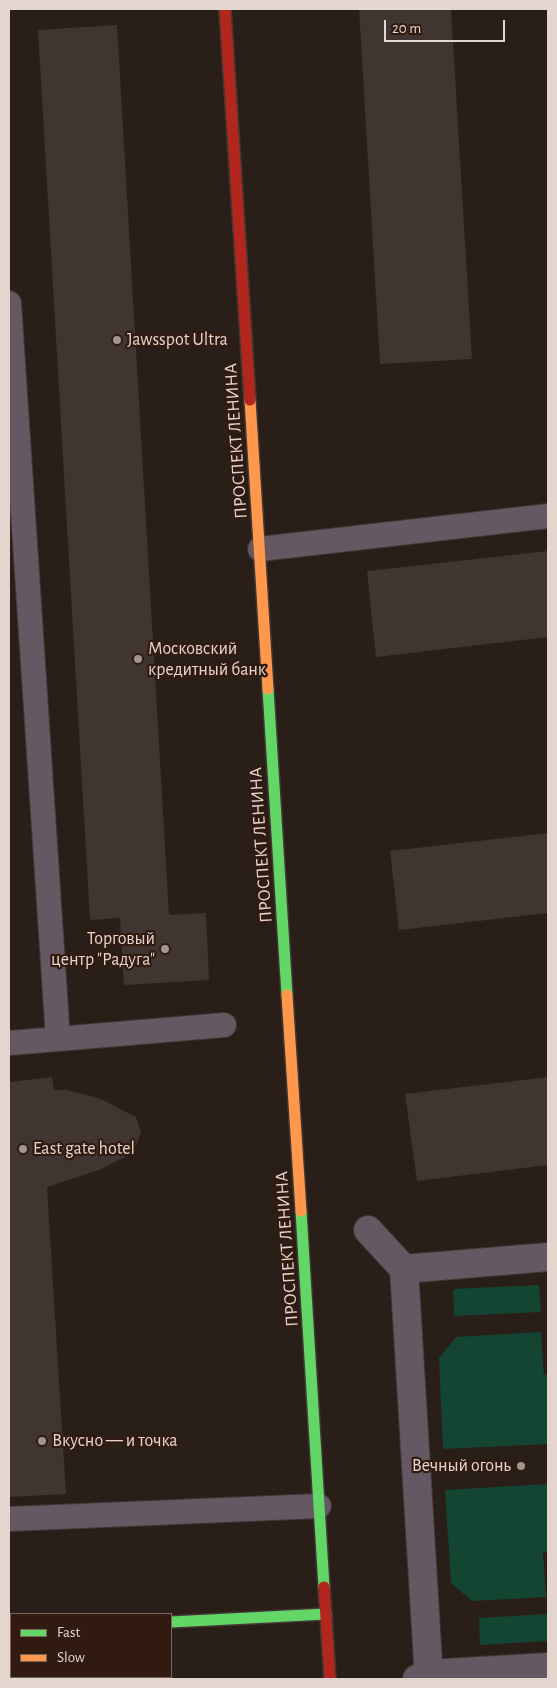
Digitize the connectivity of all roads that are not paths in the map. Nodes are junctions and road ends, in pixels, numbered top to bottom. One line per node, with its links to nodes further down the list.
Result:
1 (225, 9): 4 (main road, ПРОСПЕКТ ЛЕНИНА)
2 (9, 303): 6 (lane)
3 (548, 516): 4 (lane)
4 (260, 550): 11 (main road, ПРОСПЕКТ ЛЕНИНА)
5 (224, 1025): 6 (lane)
6 (58, 1039): 7 (lane)
7 (9, 1043)
8 (368, 1230): 10 (street)
9 (548, 1258): 10 (street)
10 (404, 1269): 16 (street)
11 (319, 1506): 12 (lane); 13 (main road, ПРОСПЕКТ ЛЕНИНА)
12 (9, 1519)
13 (326, 1614): 14 (main road); 17 (main road, ПРОСПЕКТ ЛЕНИНА)
14 (172, 1622)
15 (548, 1667): 16 (street)
16 (425, 1678)
17 (330, 1679)

